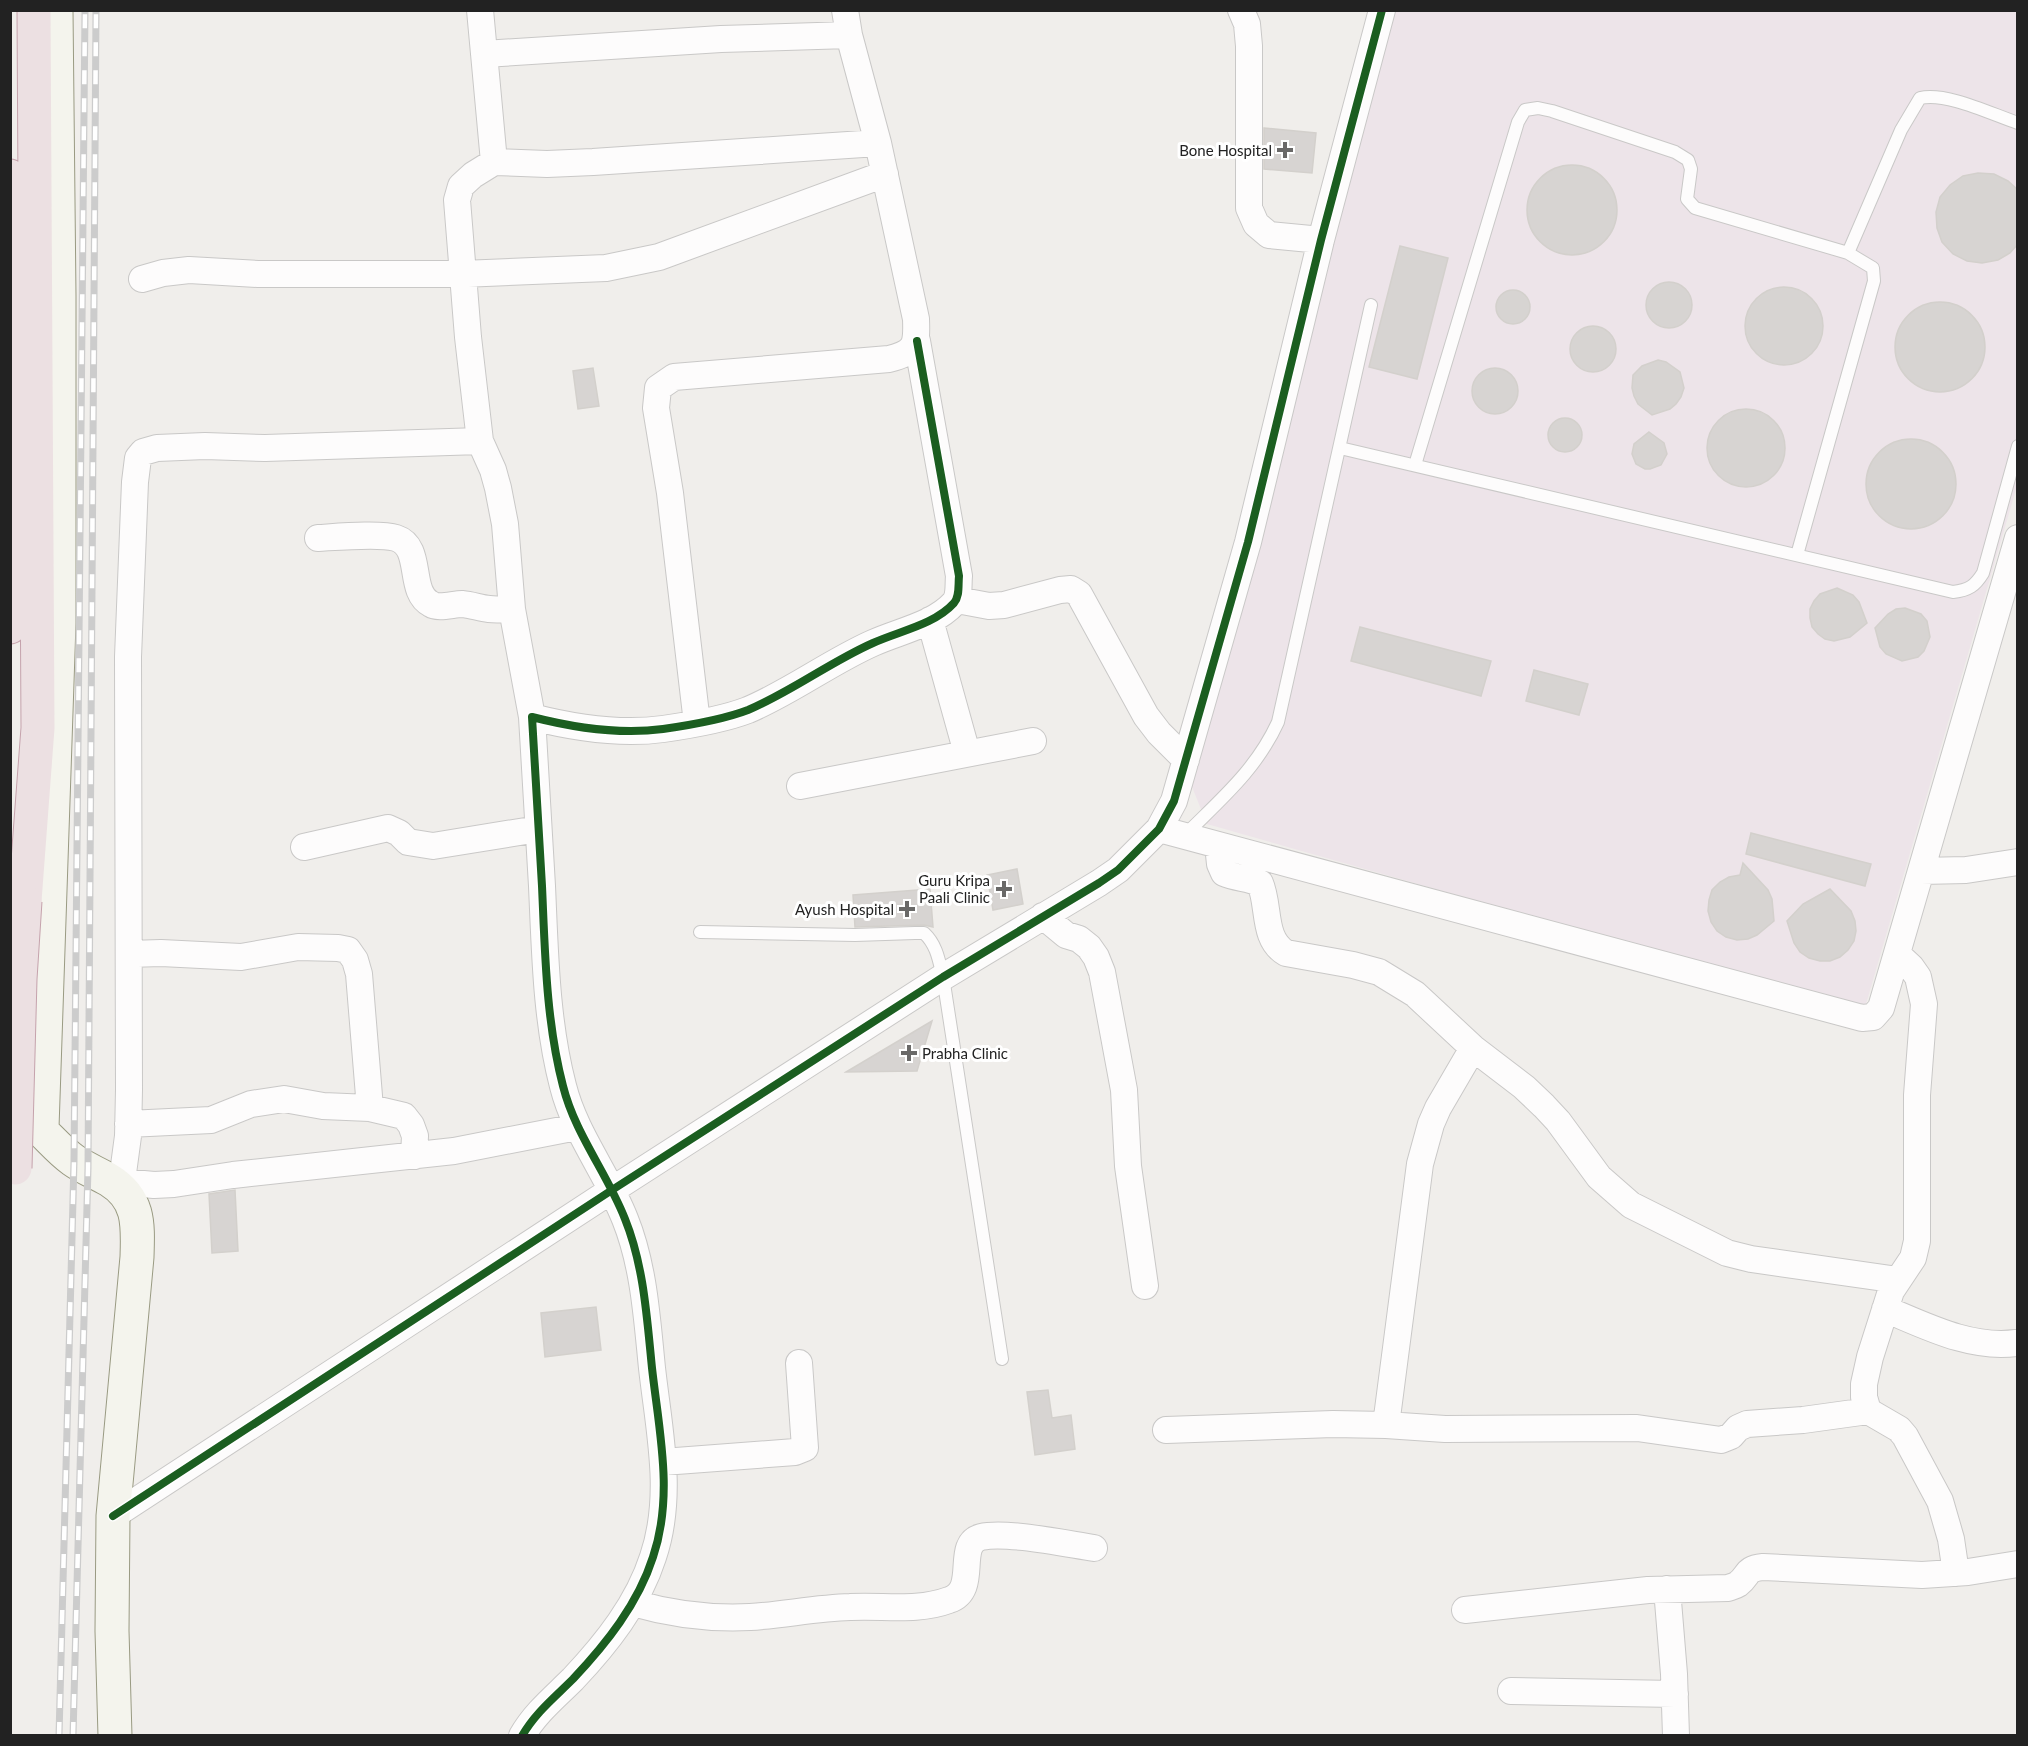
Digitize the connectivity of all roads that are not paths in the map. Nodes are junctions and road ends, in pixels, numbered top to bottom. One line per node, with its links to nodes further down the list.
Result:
1 (34, 10): 55 (highway, bridge)
2 (56, 10): 53 (street)
3 (480, 10): 7 (street)
4 (1382, 10): 13 (street)
5 (1243, 11): 13 (street)
6 (847, 23): 7 (street); 9 (street)
7 (484, 54): 10 (street)
8 (2018, 123): 14 (lane)
9 (878, 143): 10 (street); 11 (street)
10 (494, 162): 15 (street)
11 (885, 174): 15 (street); 18 (street)
12 (10, 176): 29 (highway)
13 (1321, 240): 34 (street)
14 (1848, 253): 22 (lane); 25 (lane)
15 (462, 274): 16 (street); 19 (street)
16 (142, 279)
17 (1371, 304): 21 (lane)
18 (917, 341): 26 (street); 31 (street)
19 (480, 441): 27 (street); 45 (street)
20 (2018, 446): 25 (lane)
21 (1340, 448): 22 (lane); 38 (lane)
22 (1415, 465): 25 (lane)
23 (318, 538): 27 (street)
24 (2018, 538): 42 (street)
25 (1797, 555)
26 (957, 600): 28 (street); 34 (street)
27 (512, 609): 30 (street)
28 (930, 620): 31 (street); 33 (street)
29 (10, 627)
30 (532, 717): 31 (street); 36 (street)
31 (697, 723)
32 (1033, 741): 33 (street)
33 (967, 753): 35 (street)
34 (1186, 760): 37 (street)
35 (800, 786)
36 (538, 829): 40 (street); 52 (street)
37 (1160, 829): 38 (street); 43 (street)
38 (1185, 835): 39 (street)
39 (1218, 844): 46 (street); 48 (street)
40 (304, 847)
41 (2018, 862): 42 (street)
42 (1921, 871): 46 (street)
43 (1043, 916): 47 (street); 59 (street)
44 (700, 932): 47 (lane)
45 (129, 954): 50 (street); 51 (street)
46 (1897, 954): 58 (street)
47 (943, 977): 57 (street); 62 (lane)
48 (1473, 1048): 58 (street); 65 (street)
49 (10, 1106): 53 (street)
50 (370, 1108): 51 (street); 54 (street)
51 (128, 1124): 56 (street)
52 (577, 1126): 54 (street); 57 (street)
53 (26, 1132): 56 (street)
54 (414, 1156): 56 (street)
55 (13, 1168)
56 (121, 1185): 68 (street)
57 (612, 1190): 67 (street); 68 (street)
58 (1898, 1280): 60 (street)
59 (1145, 1286)
60 (1885, 1309): 61 (street); 64 (street)
61 (2016, 1343)
62 (1002, 1359)
63 (799, 1363): 67 (street)
64 (1868, 1411): 65 (street); 71 (street)
65 (1386, 1425): 66 (street)
66 (1166, 1430)
67 (663, 1462): 73 (street)
68 (113, 1516): 77 (street)
69 (1094, 1548): 73 (street)
70 (2018, 1563): 71 (street)
71 (1956, 1573): 72 (street)
72 (1666, 1589): 74 (street); 76 (street)
73 (633, 1603): 78 (street)
74 (1465, 1610)
75 (1511, 1691): 76 (street)
76 (1675, 1694): 79 (street)
77 (115, 1736)
78 (522, 1736)
79 (1676, 1736)

